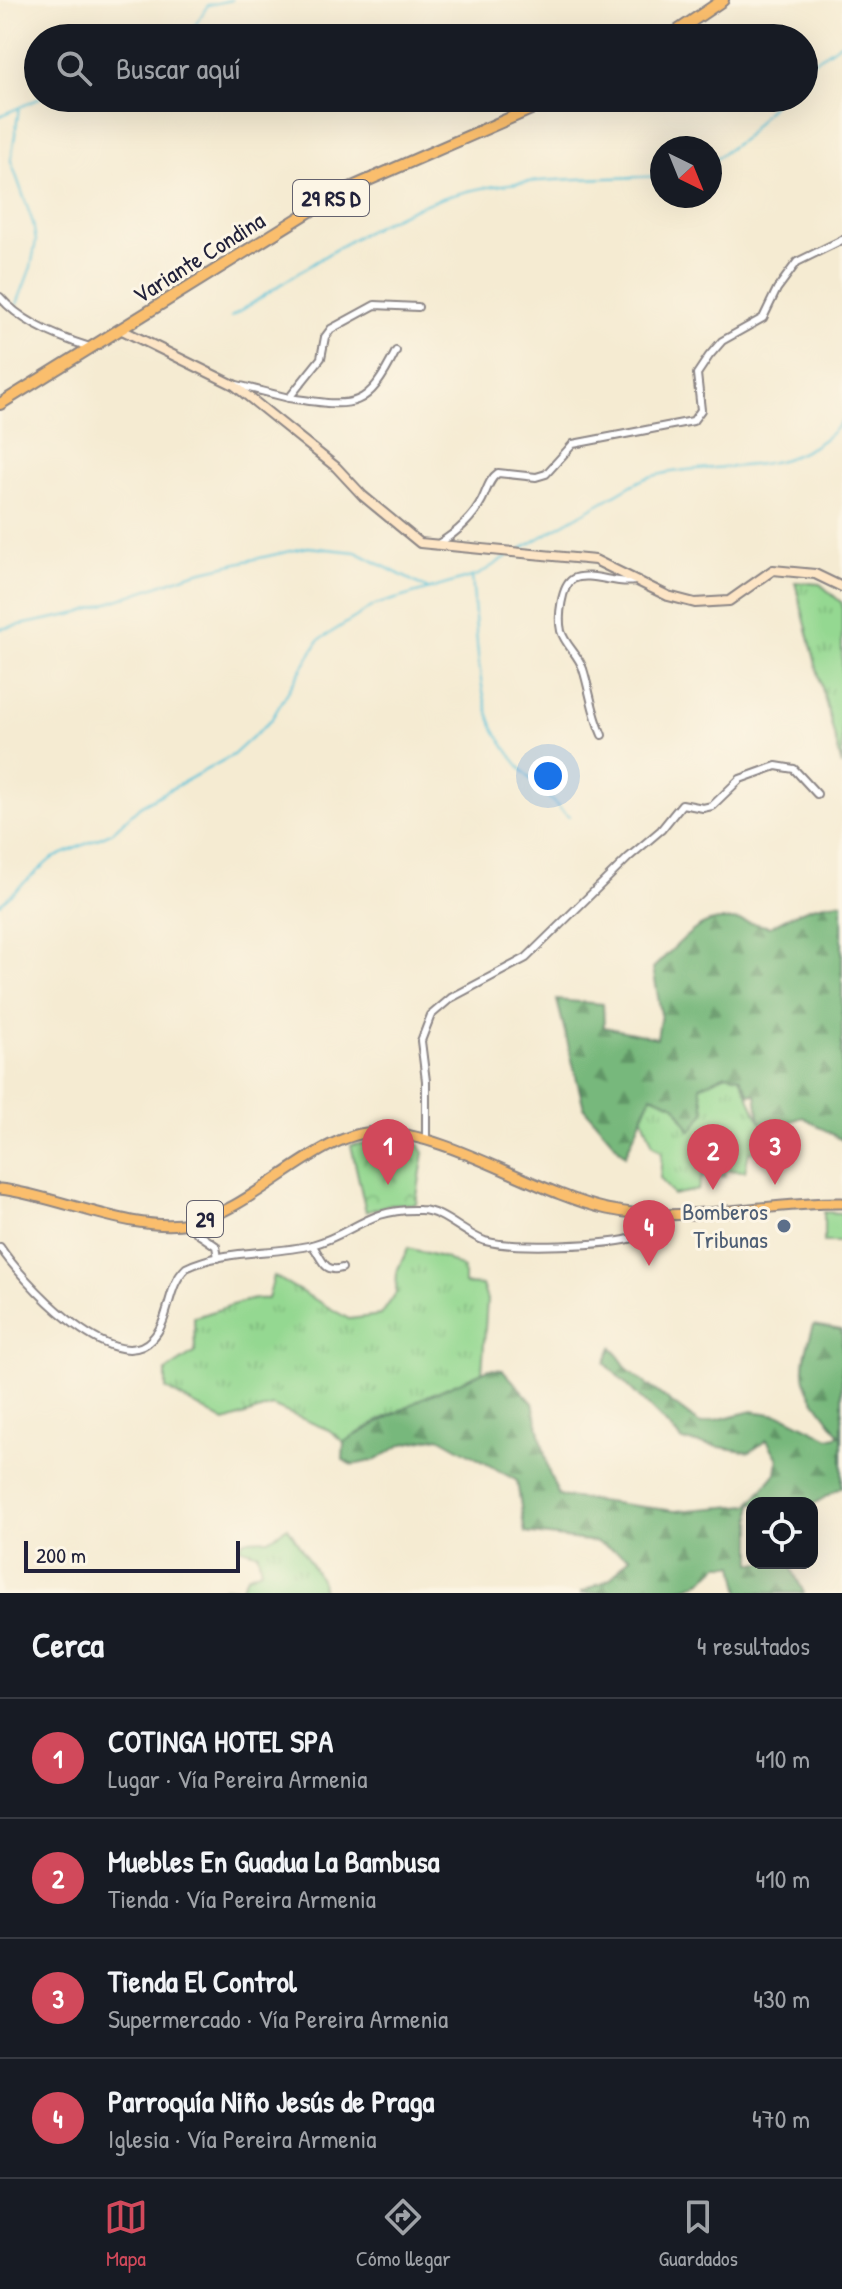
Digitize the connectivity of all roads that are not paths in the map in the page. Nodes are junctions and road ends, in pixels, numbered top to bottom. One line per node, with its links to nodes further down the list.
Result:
1 (723, 0): 2 (highway)
2 (688, 24)
3 (524, 112): 7 (highway, Variante Condina / 29 RS D)
4 (842, 240): 13 (street)
5 (0, 297): 8 (street)
6 (418, 307): 11 (street)
7 (122, 330): 8 (highway, Variante Condina / 29 RS D); 10 (street)
8 (91, 347): 12 (highway, Variante Condina / 29 RS D)
9 (396, 351): 11 (street)
10 (234, 385): 11 (street); 13 (street)
11 (289, 398)
12 (0, 404)
13 (434, 546): 14 (street)
14 (638, 580): 15 (street); 16 (street)
15 (842, 587)
16 (602, 735)
17 (817, 794): 18 (street)
18 (426, 1140): 21 (main road, 29); 22 (main road, 29)
19 (0, 1189): 22 (main road, 29)
20 (842, 1203): 21 (main road, 29)
21 (662, 1214): 23 (street)
22 (191, 1222): 25 (street)
23 (312, 1245): 25 (street); 26 (street)
24 (0, 1247): 25 (street)
25 (218, 1258)
26 (342, 1268)

